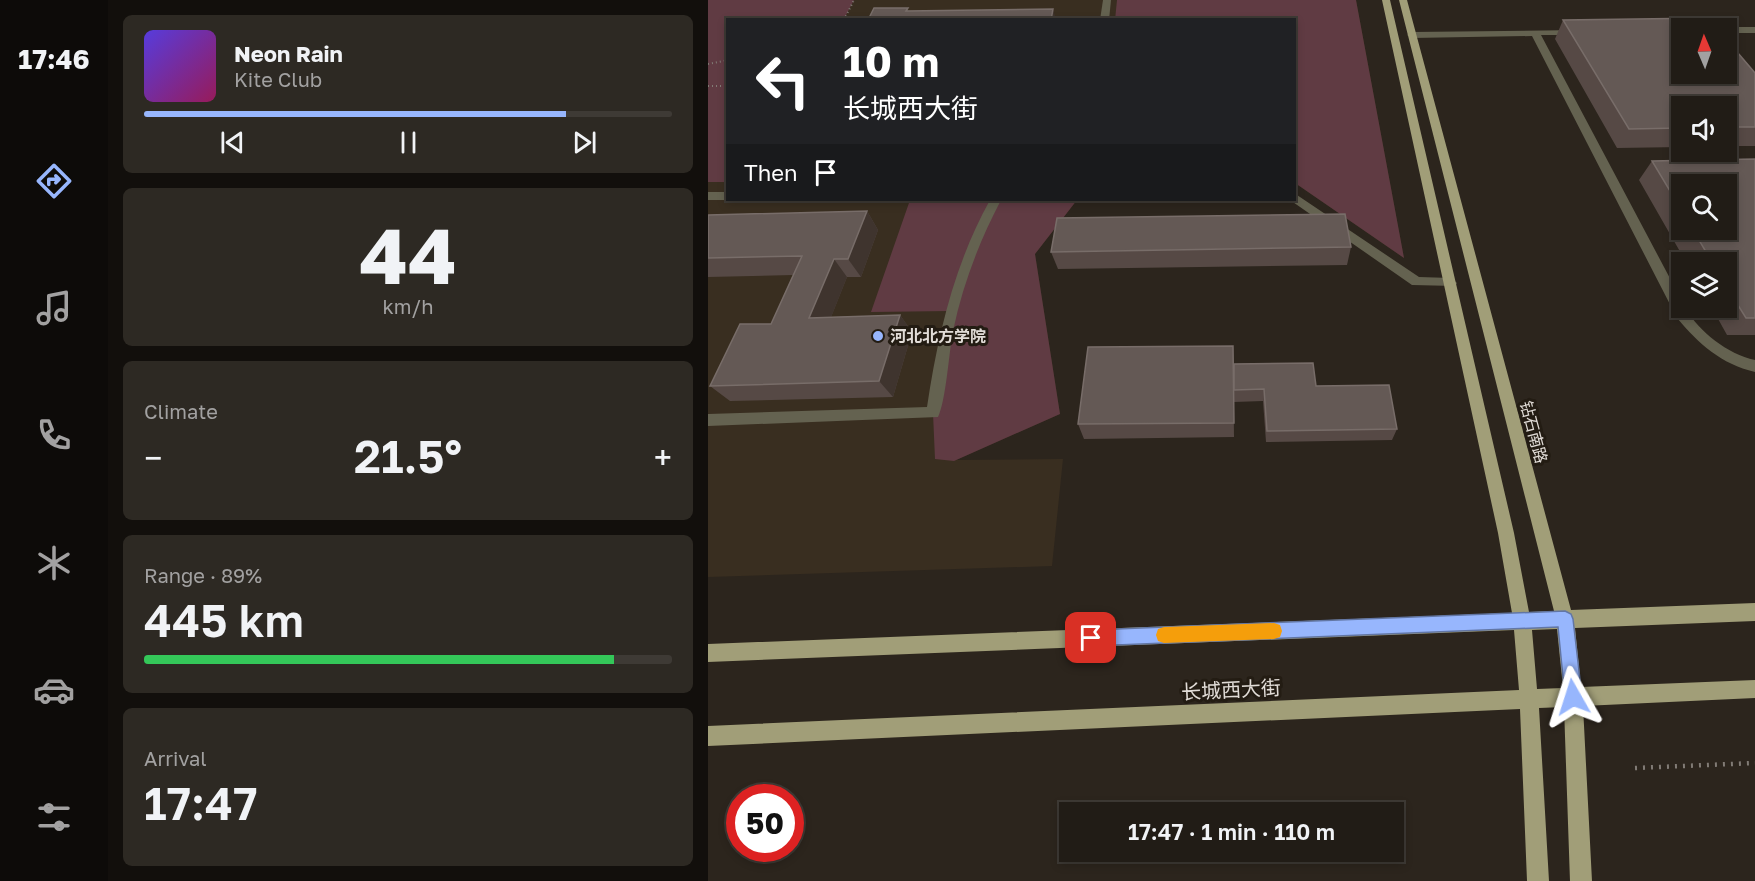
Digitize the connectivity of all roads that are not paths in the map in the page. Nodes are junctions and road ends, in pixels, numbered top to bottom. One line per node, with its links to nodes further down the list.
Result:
1 (1107, 0): 4 (lane)
2 (1386, 0): 14 (main road)
3 (1403, 0): 9 (main road, 钻石南路)
4 (1104, 18)
5 (1737, 30): 6 (lane)
6 (1755, 30)
7 (1592, 32): 8 (lane)
8 (1535, 33): 9 (lane); 15 (lane)
9 (1412, 35): 18 (main road, 钻石南路)
10 (708, 196): 11 (lane)
11 (726, 196)
12 (1296, 198): 14 (lane)
13 (994, 201): 16 (lane)
14 (1451, 283): 19 (main road)
15 (1755, 366)
16 (708, 420)
17 (1755, 612): 18 (main road)
18 (1565, 619): 19 (main road); 22 (main road, 钻石南路)
19 (1522, 621): 20 (main road); 23 (main road)
20 (708, 653)
21 (1755, 689): 22 (main road, 长城西大街)
22 (1573, 697): 23 (main road, 长城西大街); 26 (main road, 钻石南路)
23 (1529, 700): 24 (main road, 长城西大街); 25 (main road)
24 (708, 736)
25 (1538, 881)
26 (1581, 881)

